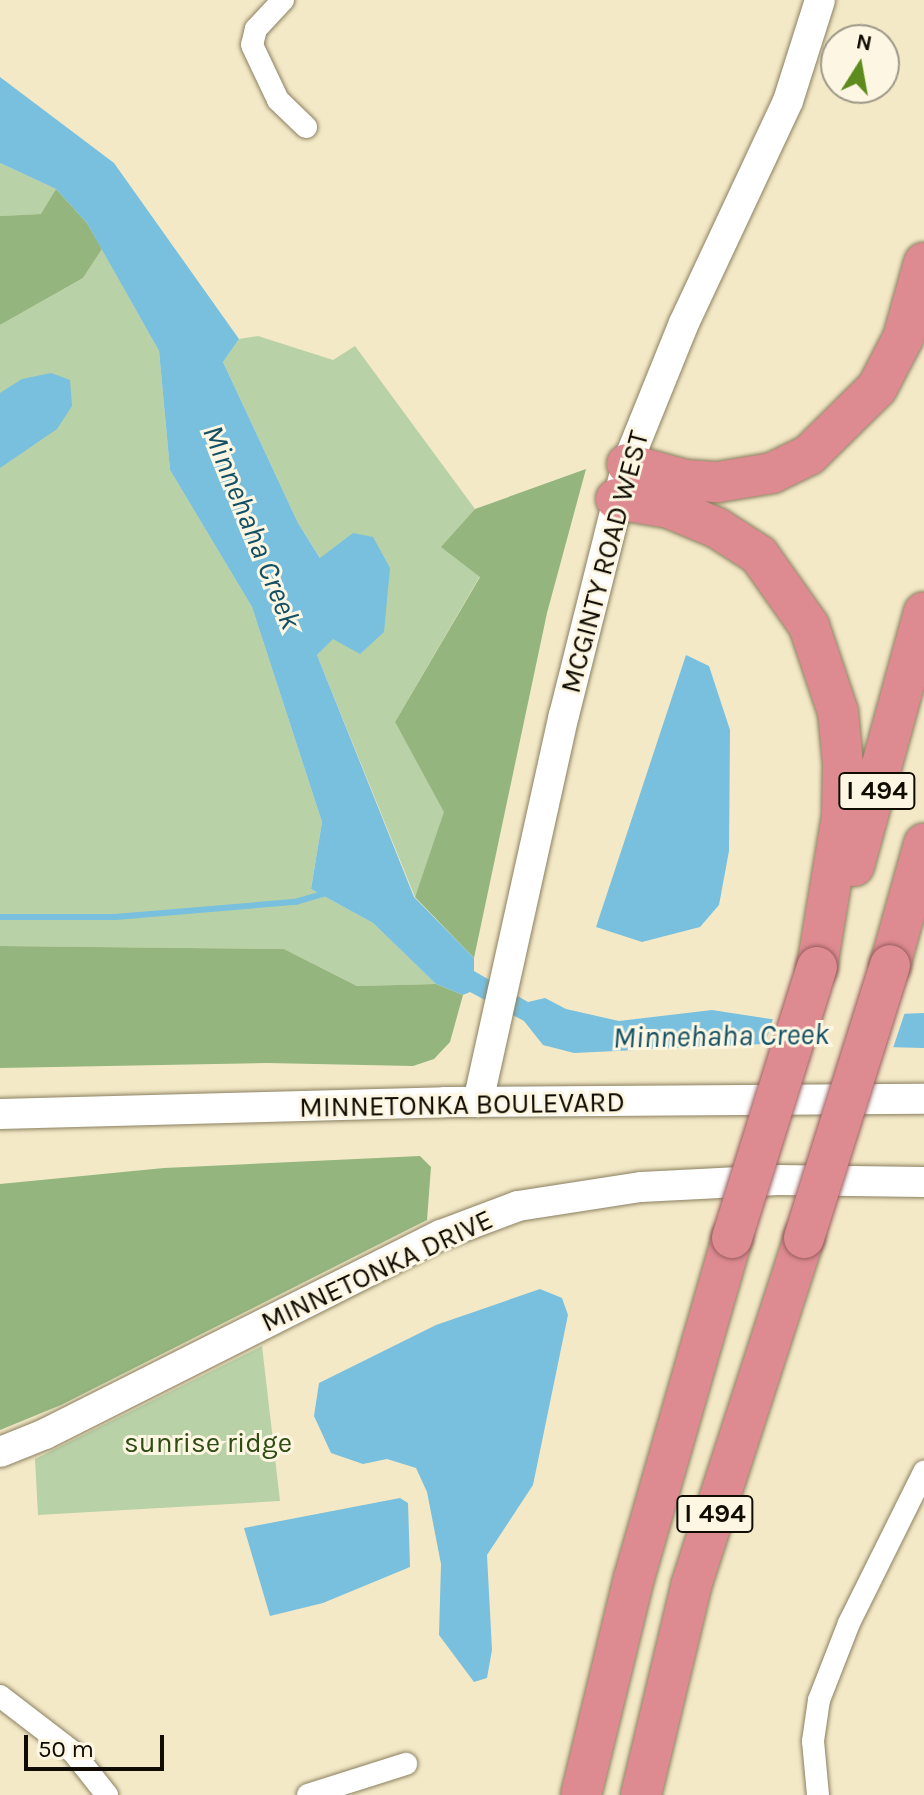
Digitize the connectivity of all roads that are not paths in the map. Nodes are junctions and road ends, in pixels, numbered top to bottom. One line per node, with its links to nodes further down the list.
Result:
1 (283, 0): 3 (street)
2 (820, 0): 5 (main road, MCGINTY ROAD WEST)
3 (306, 127)
4 (924, 263): 5 (highway)
5 (621, 482): 10 (highway); 12 (main road, MCGINTY ROAD WEST)
6 (924, 612): 10 (highway, I 494)
7 (924, 844): 9 (highway, I 494)
8 (924, 903): 9 (highway)
9 (890, 965): 22 (highway, I 494, bridge)
10 (817, 967): 21 (highway, I 494, bridge)
11 (924, 1099): 12 (main road, MINNETONKA BOULEVARD)
12 (478, 1102): 13 (main road, MINNETONKA BOULEVARD)
13 (0, 1114)
14 (924, 1182): 15 (main road, MINNETONKA DRIVE)
15 (0, 1452)
16 (924, 1472): 23 (street)
17 (0, 1696): 19 (street)
18 (406, 1764): 20 (street)
19 (107, 1795)
20 (308, 1795)
21 (581, 1795)
22 (641, 1795)
23 (818, 1795)

